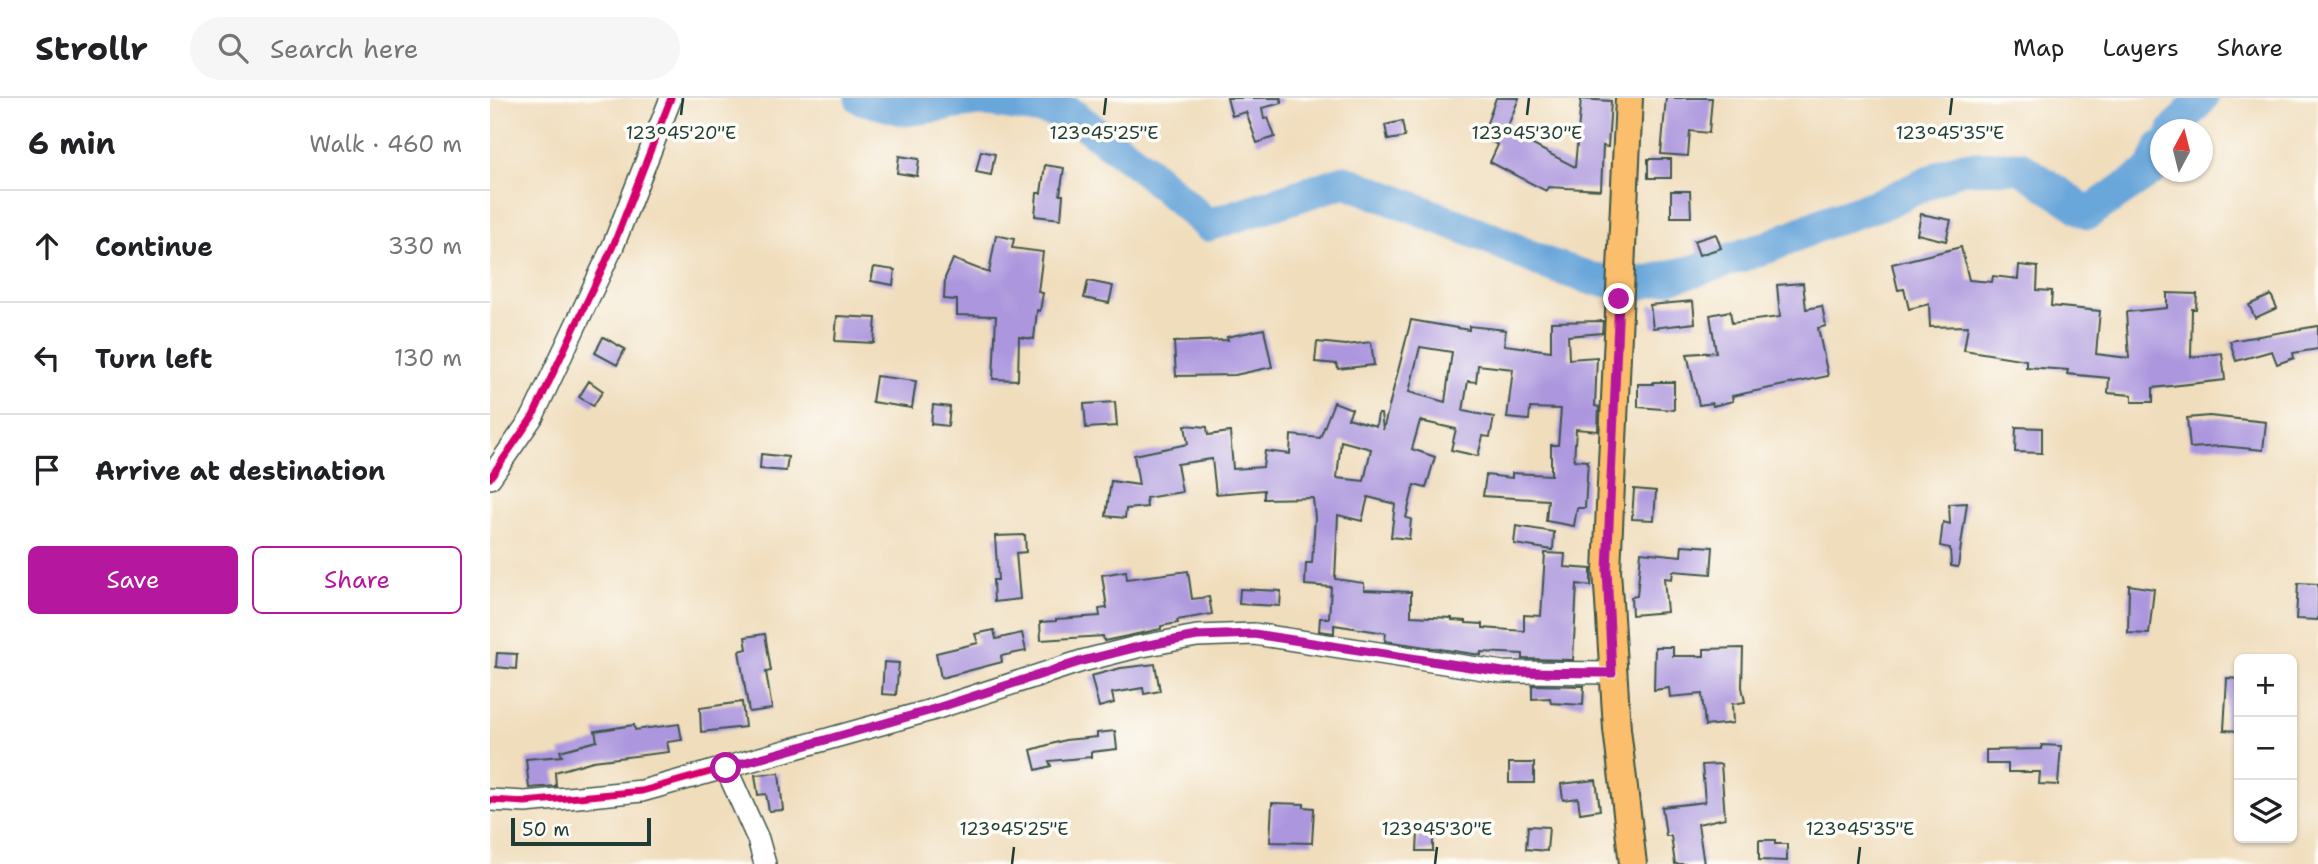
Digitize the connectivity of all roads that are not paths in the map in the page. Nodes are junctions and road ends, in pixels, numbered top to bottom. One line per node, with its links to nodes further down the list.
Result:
1 (671, 98): 3 (street)
2 (1629, 98): 4 (main road)
3 (490, 478)
4 (1612, 673): 5 (street); 8 (main road)
5 (726, 768): 6 (street); 7 (street)
6 (490, 800)
7 (765, 864)
8 (1633, 864)

